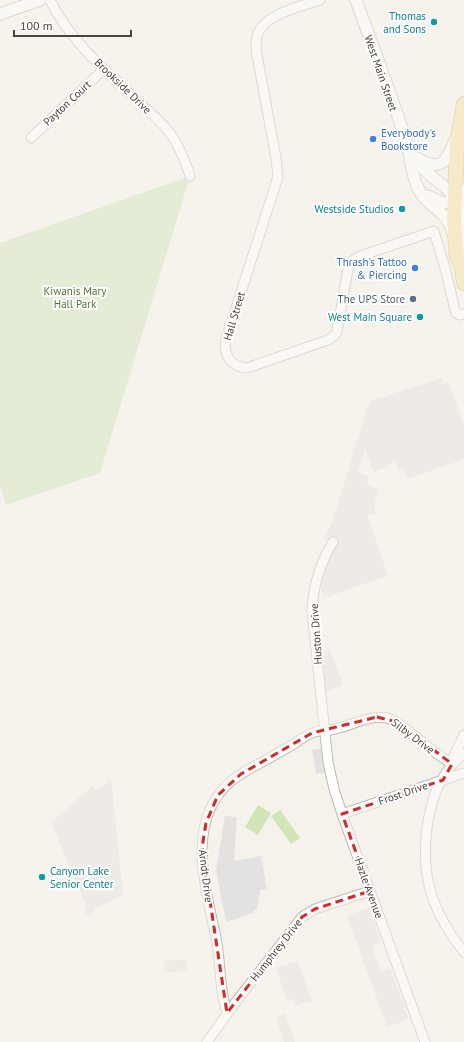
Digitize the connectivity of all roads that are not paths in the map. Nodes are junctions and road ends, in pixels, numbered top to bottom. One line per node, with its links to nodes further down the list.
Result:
1 (40, 0): 5 (street)
2 (50, 0): 6 (street, Brookside Drive)
3 (320, 0): 17 (street, Hall Street)
4 (356, 0): 10 (street, West Main Street)
5 (0, 14)
6 (104, 69): 9 (street, Payton Court); 12 (street, Brookside Drive)
7 (464, 104): 8 (main road)
8 (459, 130): 11 (street); 14 (main road)
9 (31, 138)
10 (407, 145): 11 (street, West Main Street); 13 (street, West Main Street)
11 (414, 156): 14 (street, West Main Street)
12 (190, 176)
13 (418, 188): 14 (street); 15 (street, West Main Street)
14 (460, 194): 15 (main road)
15 (460, 246): 16 (main road, West Main Street)
16 (463, 263): 17 (street); 18 (main road, West Main Street)
17 (445, 268): 19 (street, Hall Street)
18 (464, 283)
19 (464, 314)
20 (333, 542): 21 (street, Huston Drive)
21 (324, 730): 24 (street, Silby Drive); 27 (street, Hazle Avenue); 30 (street, Arndt Drive)
22 (464, 735): 24 (street)
23 (464, 753): 24 (street)
24 (452, 764): 26 (street)
25 (464, 773): 26 (street, Frost Drive)
26 (443, 780): 27 (street, Frost Drive); 29 (street)
27 (342, 814): 28 (street, Hazle Avenue)
28 (370, 891): 30 (street, Humphrey Drive); 32 (street, Hazle Avenue)
29 (464, 952)
30 (227, 1013): 31 (street, Humphrey Drive)
31 (207, 1042)
32 (425, 1042)

